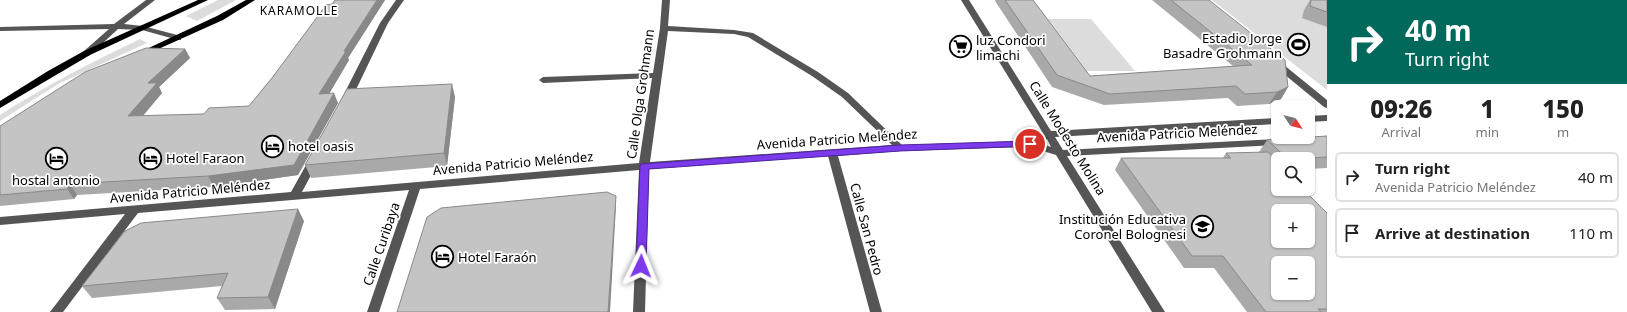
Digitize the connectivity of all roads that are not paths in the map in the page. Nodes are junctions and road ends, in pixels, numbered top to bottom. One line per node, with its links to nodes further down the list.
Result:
1 (151, 0): 7 (street)
2 (204, 0): 9 (main road)
3 (251, 0): 11 (main road)
4 (400, 0): 19 (street)
5 (666, 0): 10 (street, Calle Olga Grohmann)
6 (965, 0): 23 (street, Calle Modesto Molina)
7 (116, 26): 8 (street); 9 (street); 12 (street)
8 (0, 28)
9 (143, 28): 11 (street); 12 (main road)
10 (664, 28): 15 (street, Calle Olga Grohmann); 26 (street)
11 (178, 38): 14 (main road)
12 (87, 54): 18 (main road)
13 (1267, 55): 17 (street)
14 (133, 57)
15 (657, 76): 16 (street); 30 (street, Calle Olga Grohmann)
16 (543, 80)
17 (1327, 105)
18 (0, 106)
19 (343, 106)
20 (1327, 118): 21 (street)
21 (1315, 119)
22 (1271, 120): 23 (street, Avenida Patricio Meléndez)
23 (1049, 134): 25 (street, Avenida Patricio Meléndez); 28 (street, Calle Modesto Molina)
24 (1271, 142): 28 (street, Avenida Patricio Meléndez)
25 (1030, 144): 26 (street, Avenida Patricio Meléndez); 28 (street, Avenida Patricio Meléndez)
26 (900, 148): 27 (street, Avenida Patricio Meléndez)
27 (832, 153): 30 (street, Avenida Patricio Meléndez); 38 (street, Calle San Pedro)
28 (1061, 153): 39 (street, Calle Modesto Molina)
29 (317, 154): 32 (street)
30 (644, 166): 31 (street, Avenida Patricio Meléndez); 37 (street, Calle Olga Grohmann)
31 (416, 185): 32 (street, Avenida Patricio Meléndez); 36 (street, Calle Curibaya)
32 (294, 196): 33 (street, Avenida Patricio Meléndez)
33 (134, 210): 34 (street, Avenida Patricio Meléndez); 35 (street)
34 (0, 221)
35 (56, 312)
36 (373, 312)
37 (639, 312)
38 (876, 312)
39 (1159, 312)

